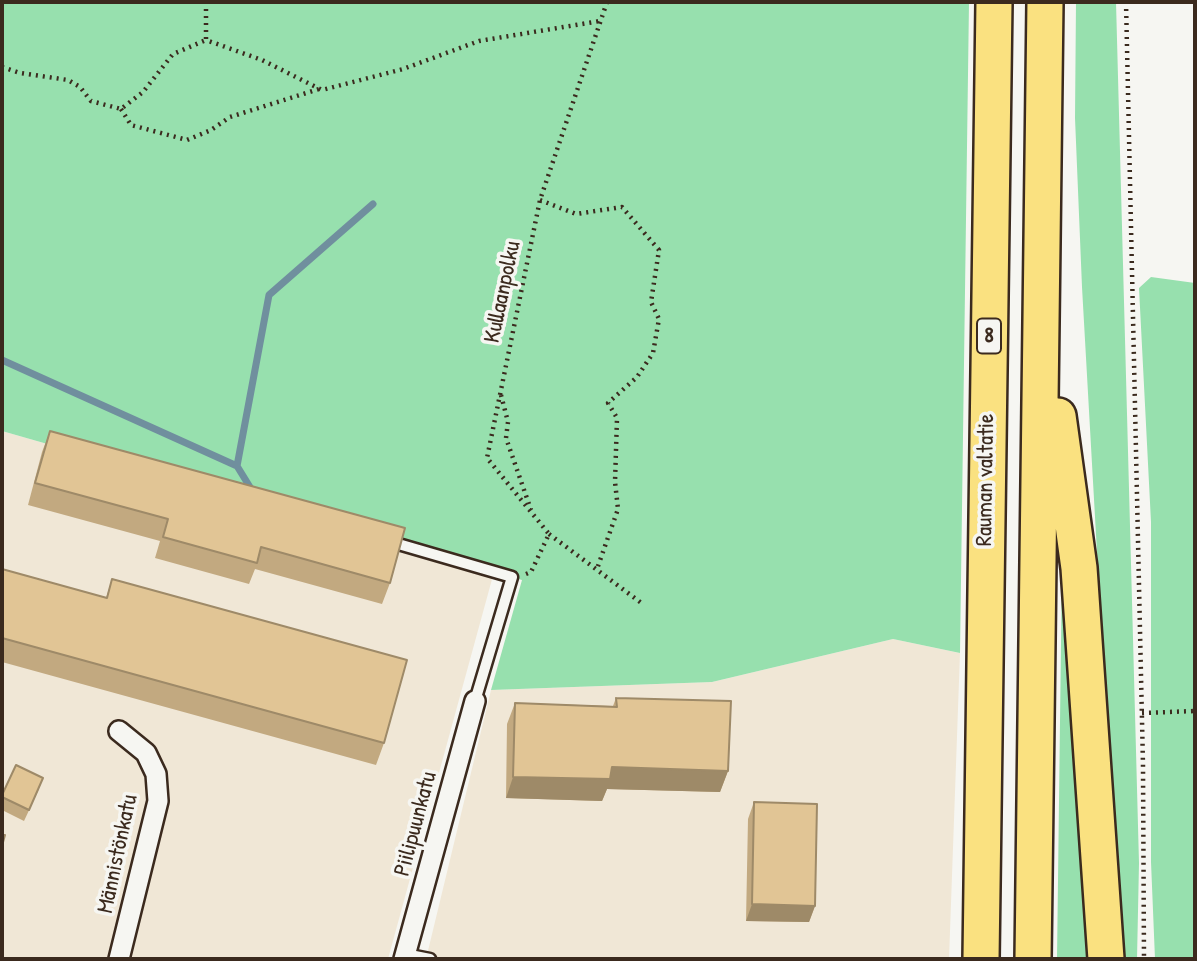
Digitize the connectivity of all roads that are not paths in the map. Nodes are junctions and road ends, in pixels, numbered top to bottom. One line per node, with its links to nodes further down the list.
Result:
1 (994, 2): 10 (highway, Rauman valtatie / 8)
2 (1045, 2): 3 (highway)
3 (1042, 298): 11 (highway); 12 (highway)
4 (375, 537): 5 (lane)
5 (475, 701): 7 (street, Piilipuunkatu)
6 (119, 731): 8 (street, Männistönkatu)
7 (405, 957): 9 (lane)
8 (119, 959)
9 (430, 959)
10 (981, 959)
11 (1034, 959)
12 (1106, 959)

